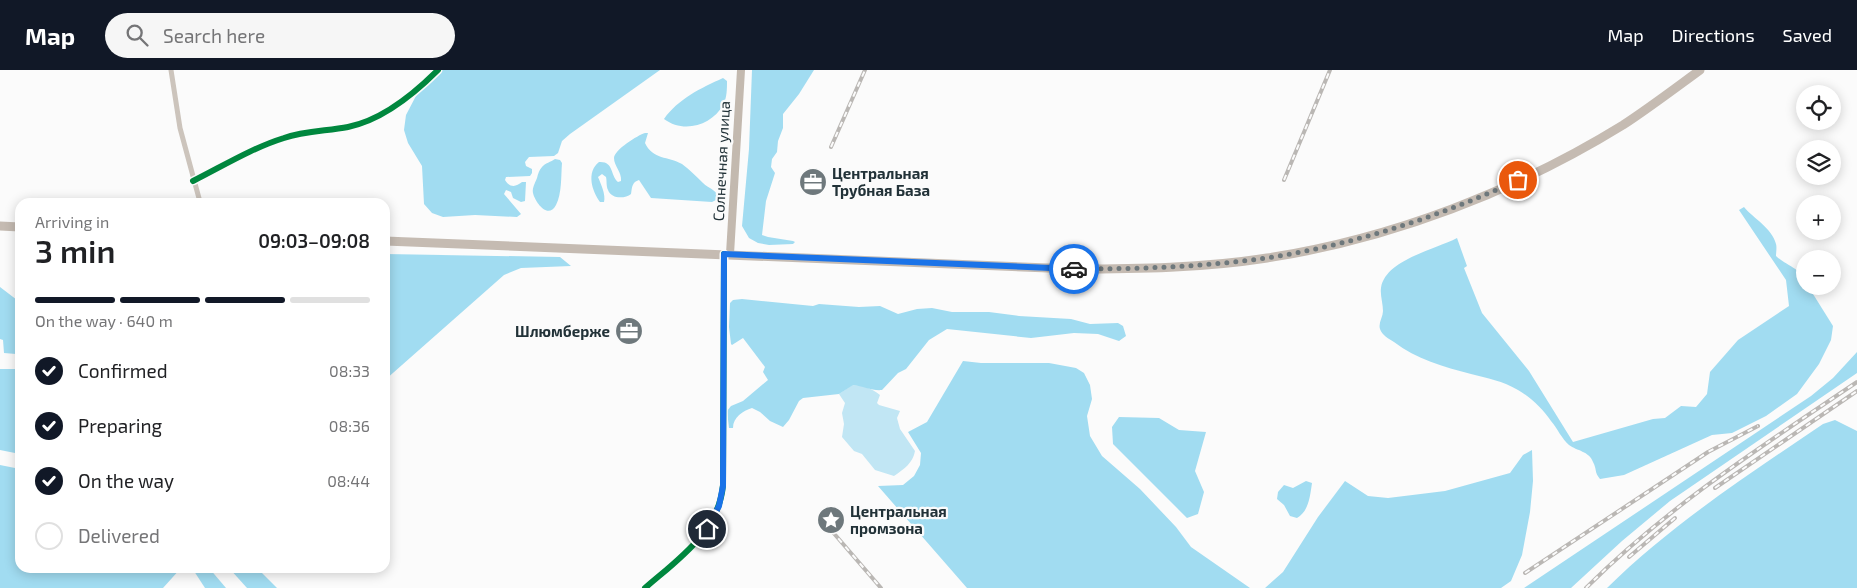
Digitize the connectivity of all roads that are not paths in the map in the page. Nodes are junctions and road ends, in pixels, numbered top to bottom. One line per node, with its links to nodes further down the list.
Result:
1 (171, 70): 5 (street)
2 (438, 70): 5 (street)
3 (741, 70): 10 (street, Солнечная улица)
4 (1700, 70): 10 (main road)
5 (193, 180): 6 (street)
6 (199, 198)
7 (0, 226): 8 (main road)
8 (15, 227)
9 (390, 241): 10 (main road)
10 (727, 254): 11 (street, Солнечная улица)
11 (645, 588)

